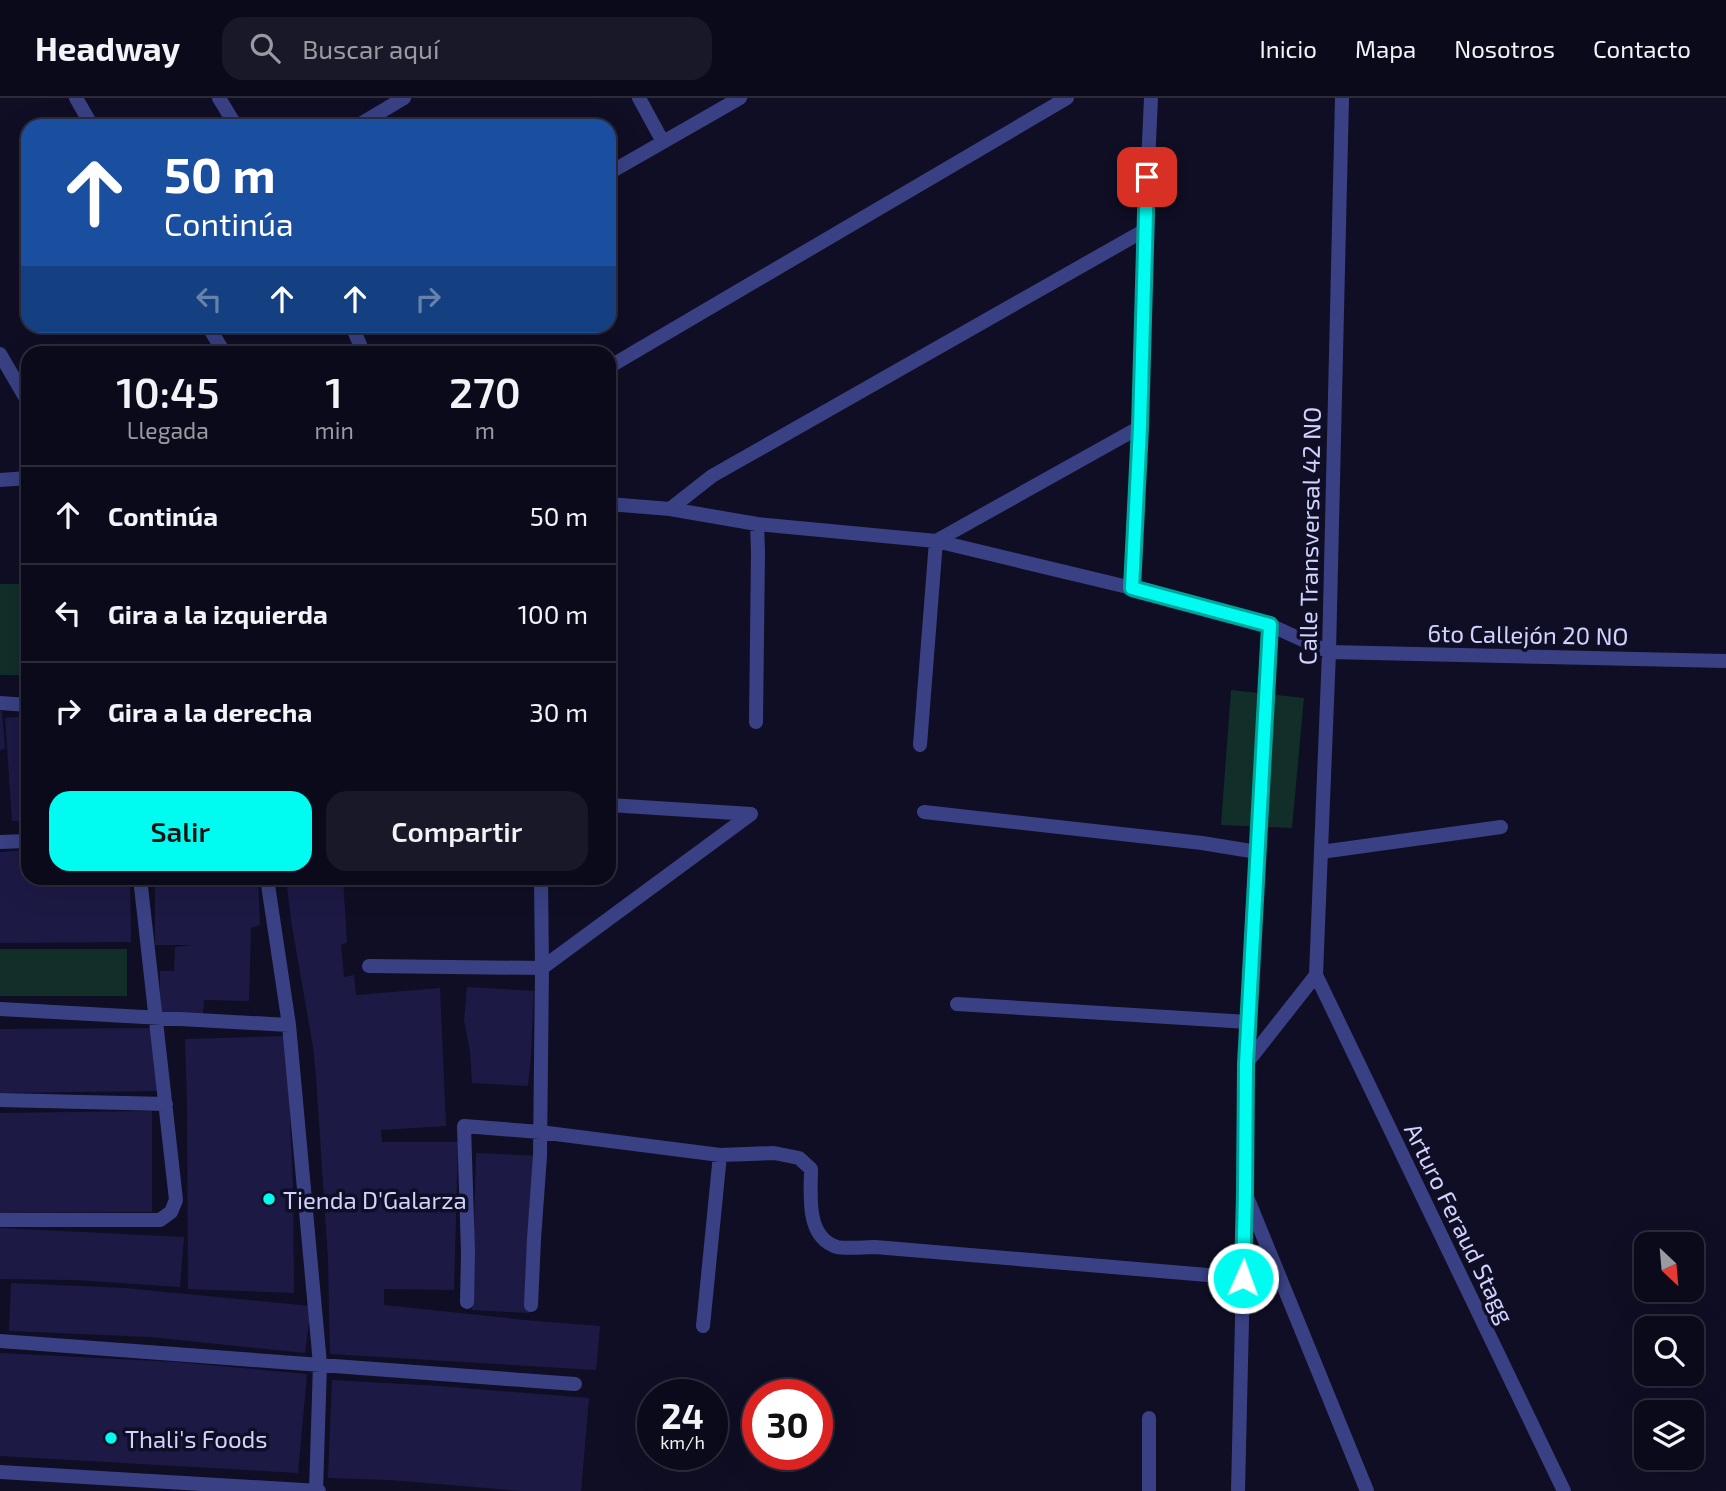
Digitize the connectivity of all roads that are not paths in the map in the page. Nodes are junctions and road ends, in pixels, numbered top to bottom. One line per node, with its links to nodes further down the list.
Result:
1 (76, 98): 9 (street)
2 (219, 98): 10 (street)
3 (404, 98): 11 (street)
4 (639, 98): 12 (street)
5 (740, 98): 12 (street)
6 (1067, 98): 16 (street)
7 (1151, 98): 14 (street)
8 (1342, 98): 27 (street, Calle Transversal 42 NO)
9 (88, 119)
10 (232, 119)
11 (369, 119)
12 (663, 142): 13 (street)
13 (616, 169)
14 (1145, 230): 18 (street); 22 (street)
15 (0, 354): 17 (street)
16 (616, 363)
17 (21, 390)
18 (1140, 427): 24 (street); 25 (street)
19 (21, 478): 20 (street)
20 (0, 480)
21 (616, 505): 22 (street)
22 (670, 509): 23 (street)
23 (757, 524): 24 (street); 31 (street)
24 (936, 541): 25 (street); 32 (street)
25 (1132, 588): 26 (street)
26 (1270, 625): 27 (street); 38 (street)
27 (1329, 652): 28 (street, 6to Callejón 20 NO); 39 (street, Calle Transversal 42 NO)
28 (1726, 660)
29 (0, 704): 30 (street)
30 (21, 705)
31 (756, 722)
32 (920, 745)
33 (616, 805): 44 (street)
34 (925, 812): 38 (street)
35 (1501, 827): 39 (street)
36 (21, 841): 37 (street)
37 (0, 842)
38 (1257, 852): 49 (street)
39 (1321, 852): 45 (street, Calle Transversal 42 NO)
40 (141, 885): 48 (street)
41 (268, 885): 50 (street)
42 (541, 885): 44 (street)
43 (369, 966): 44 (street)
44 (542, 968): 54 (street)
45 (1316, 975): 51 (street); 71 (street, Arturo Feraud Stagg)
46 (957, 1004): 49 (street)
47 (0, 1009): 48 (street)
48 (157, 1019): 50 (street); 53 (street)
49 (1248, 1022): 51 (street)
50 (289, 1025): 63 (street)
51 (1246, 1064): 56 (street)
52 (0, 1100): 53 (street)
53 (166, 1104): 57 (street)
54 (540, 1132): 55 (street); 59 (street); 60 (street)
55 (720, 1155): 58 (street); 61 (street)
56 (1245, 1192): 58 (street); 70 (street)
57 (0, 1220)
58 (1243, 1278): 69 (street)
59 (467, 1302)
60 (531, 1304)
61 (703, 1326)
62 (0, 1341): 63 (street)
63 (320, 1364): 64 (street); 67 (street)
64 (575, 1384)
65 (1149, 1418): 68 (street)
66 (0, 1472): 67 (street)
67 (317, 1491)
68 (1149, 1491)
69 (1238, 1491)
70 (1367, 1491)
71 (1564, 1491)

